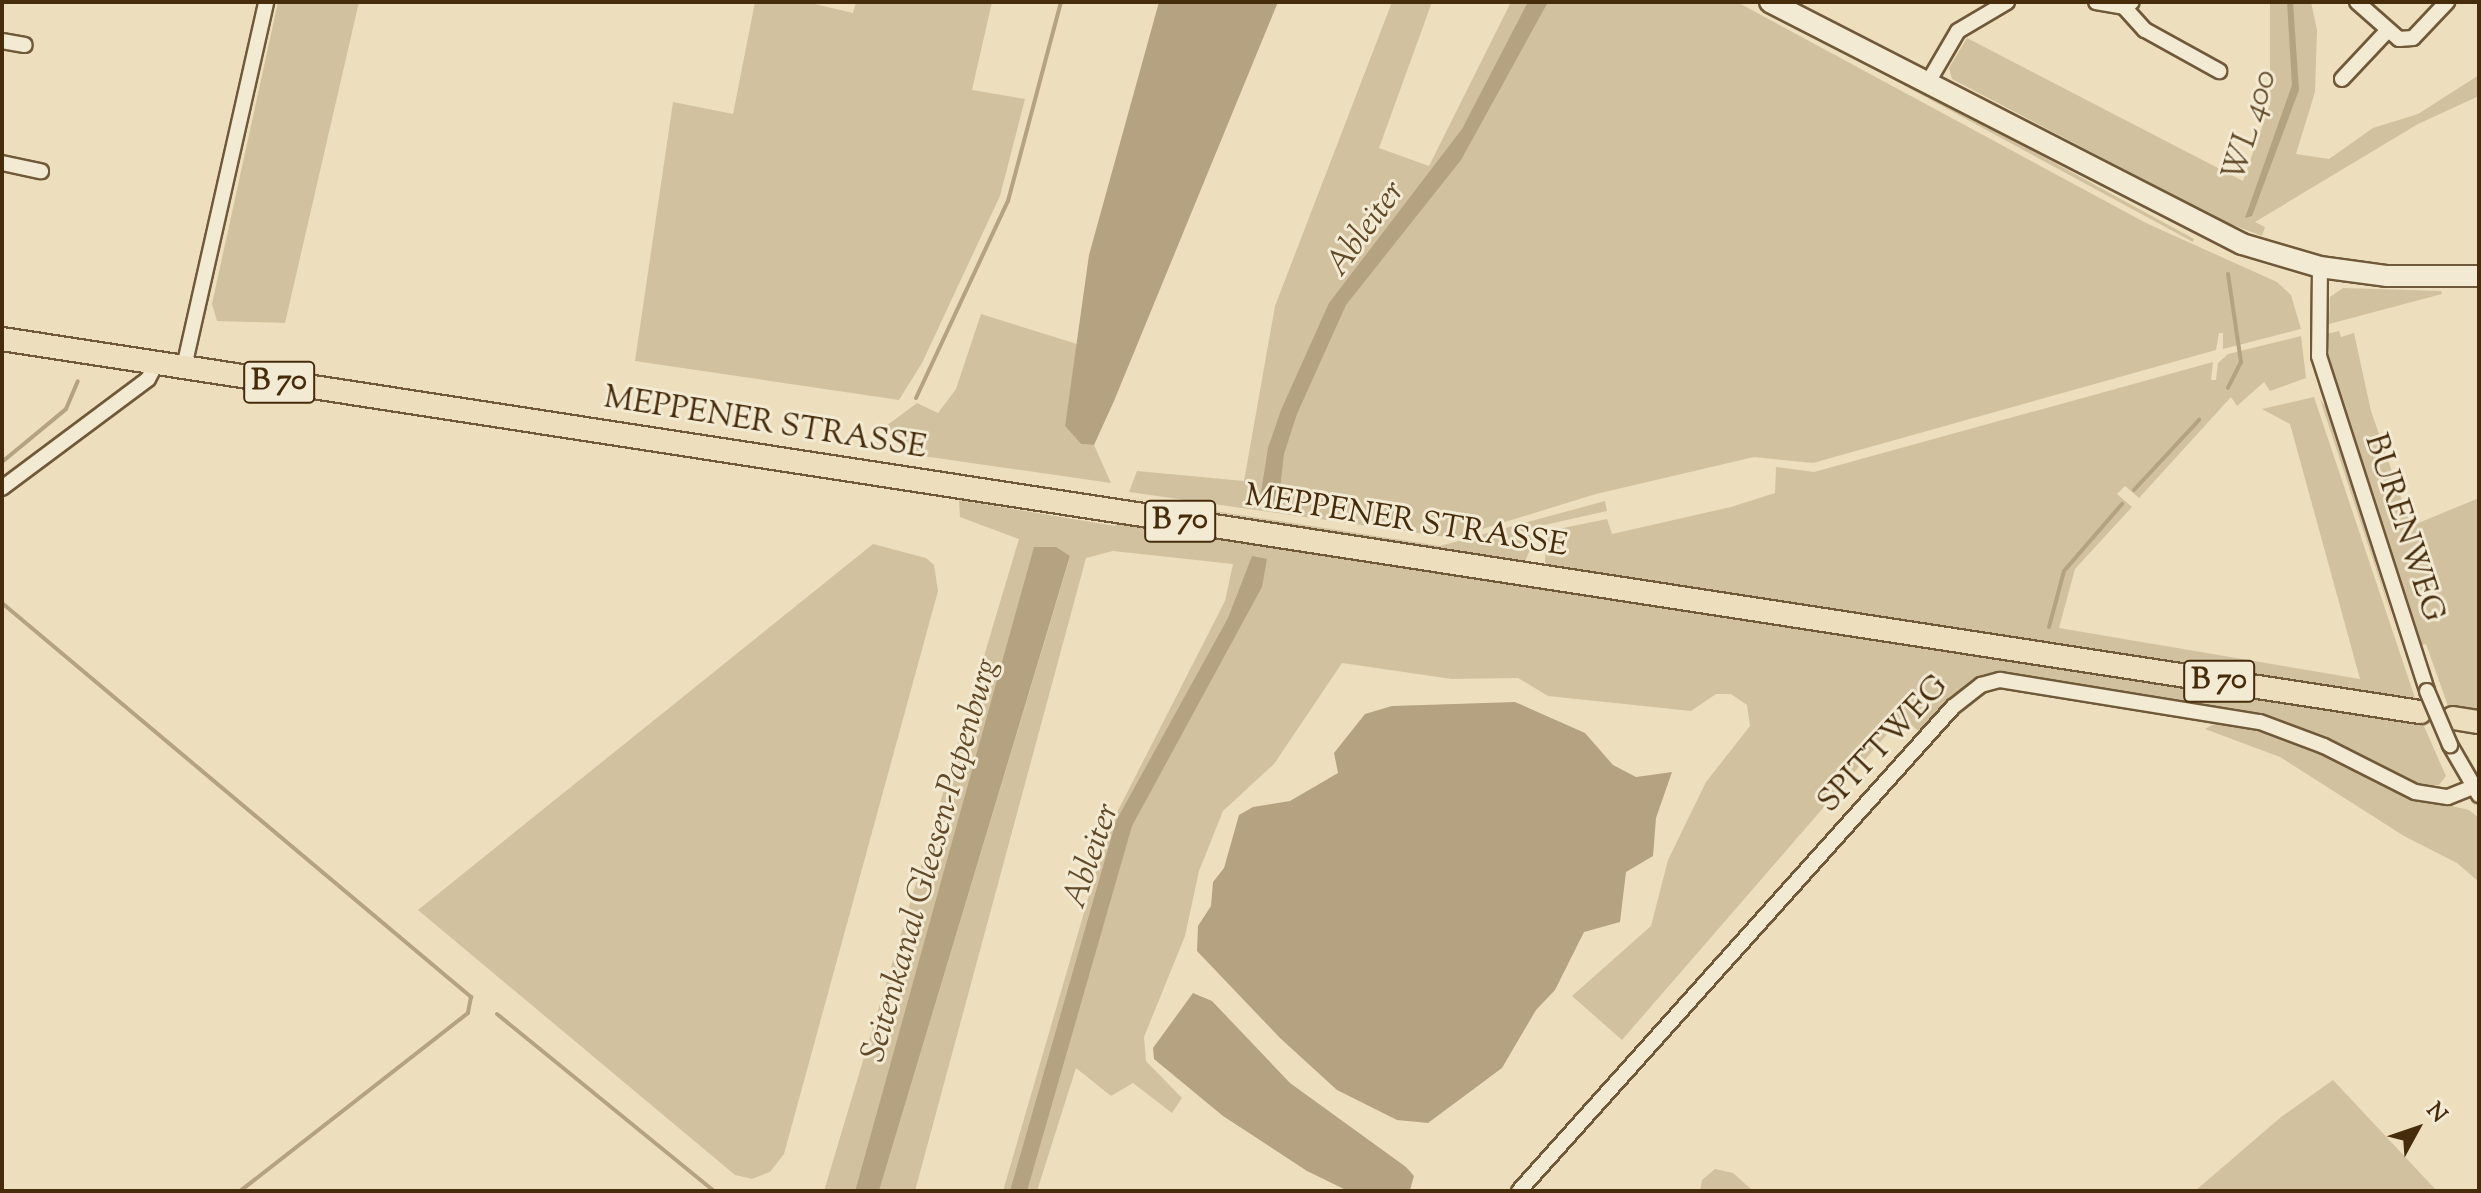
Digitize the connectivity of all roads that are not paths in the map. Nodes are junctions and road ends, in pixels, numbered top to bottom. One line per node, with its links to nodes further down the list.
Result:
1 (266, 2): 20 (street)
2 (1770, 2): 13 (street)
3 (2007, 2): 13 (street)
4 (2096, 2): 7 (street)
5 (2357, 2): 8 (street)
6 (2447, 2): 8 (street)
7 (2128, 5): 11 (street)
8 (2387, 31): 12 (street)
9 (2, 41): 10 (street)
10 (25, 45)
11 (2219, 71)
12 (2342, 79)
13 (1927, 84): 16 (street)
14 (2, 163): 15 (street)
15 (41, 171)
16 (2320, 267): 17 (street); 22 (street, BURENWEG)
17 (2479, 276)
18 (2, 339): 19 (main road, MEPPENER STRASSE / B 70)
19 (156, 364): 20 (main road, MEPPENER STRASSE / B 70); 21 (street)
20 (184, 367): 22 (main road, MEPPENER STRASSE / B 70)
21 (2, 488)
22 (2424, 701): 25 (street, BURENWEG, bridge)
23 (2453, 718): 24 (main road)
24 (2479, 722)
25 (2476, 791): 26 (street, SPITTWEG)
26 (1519, 1191)

